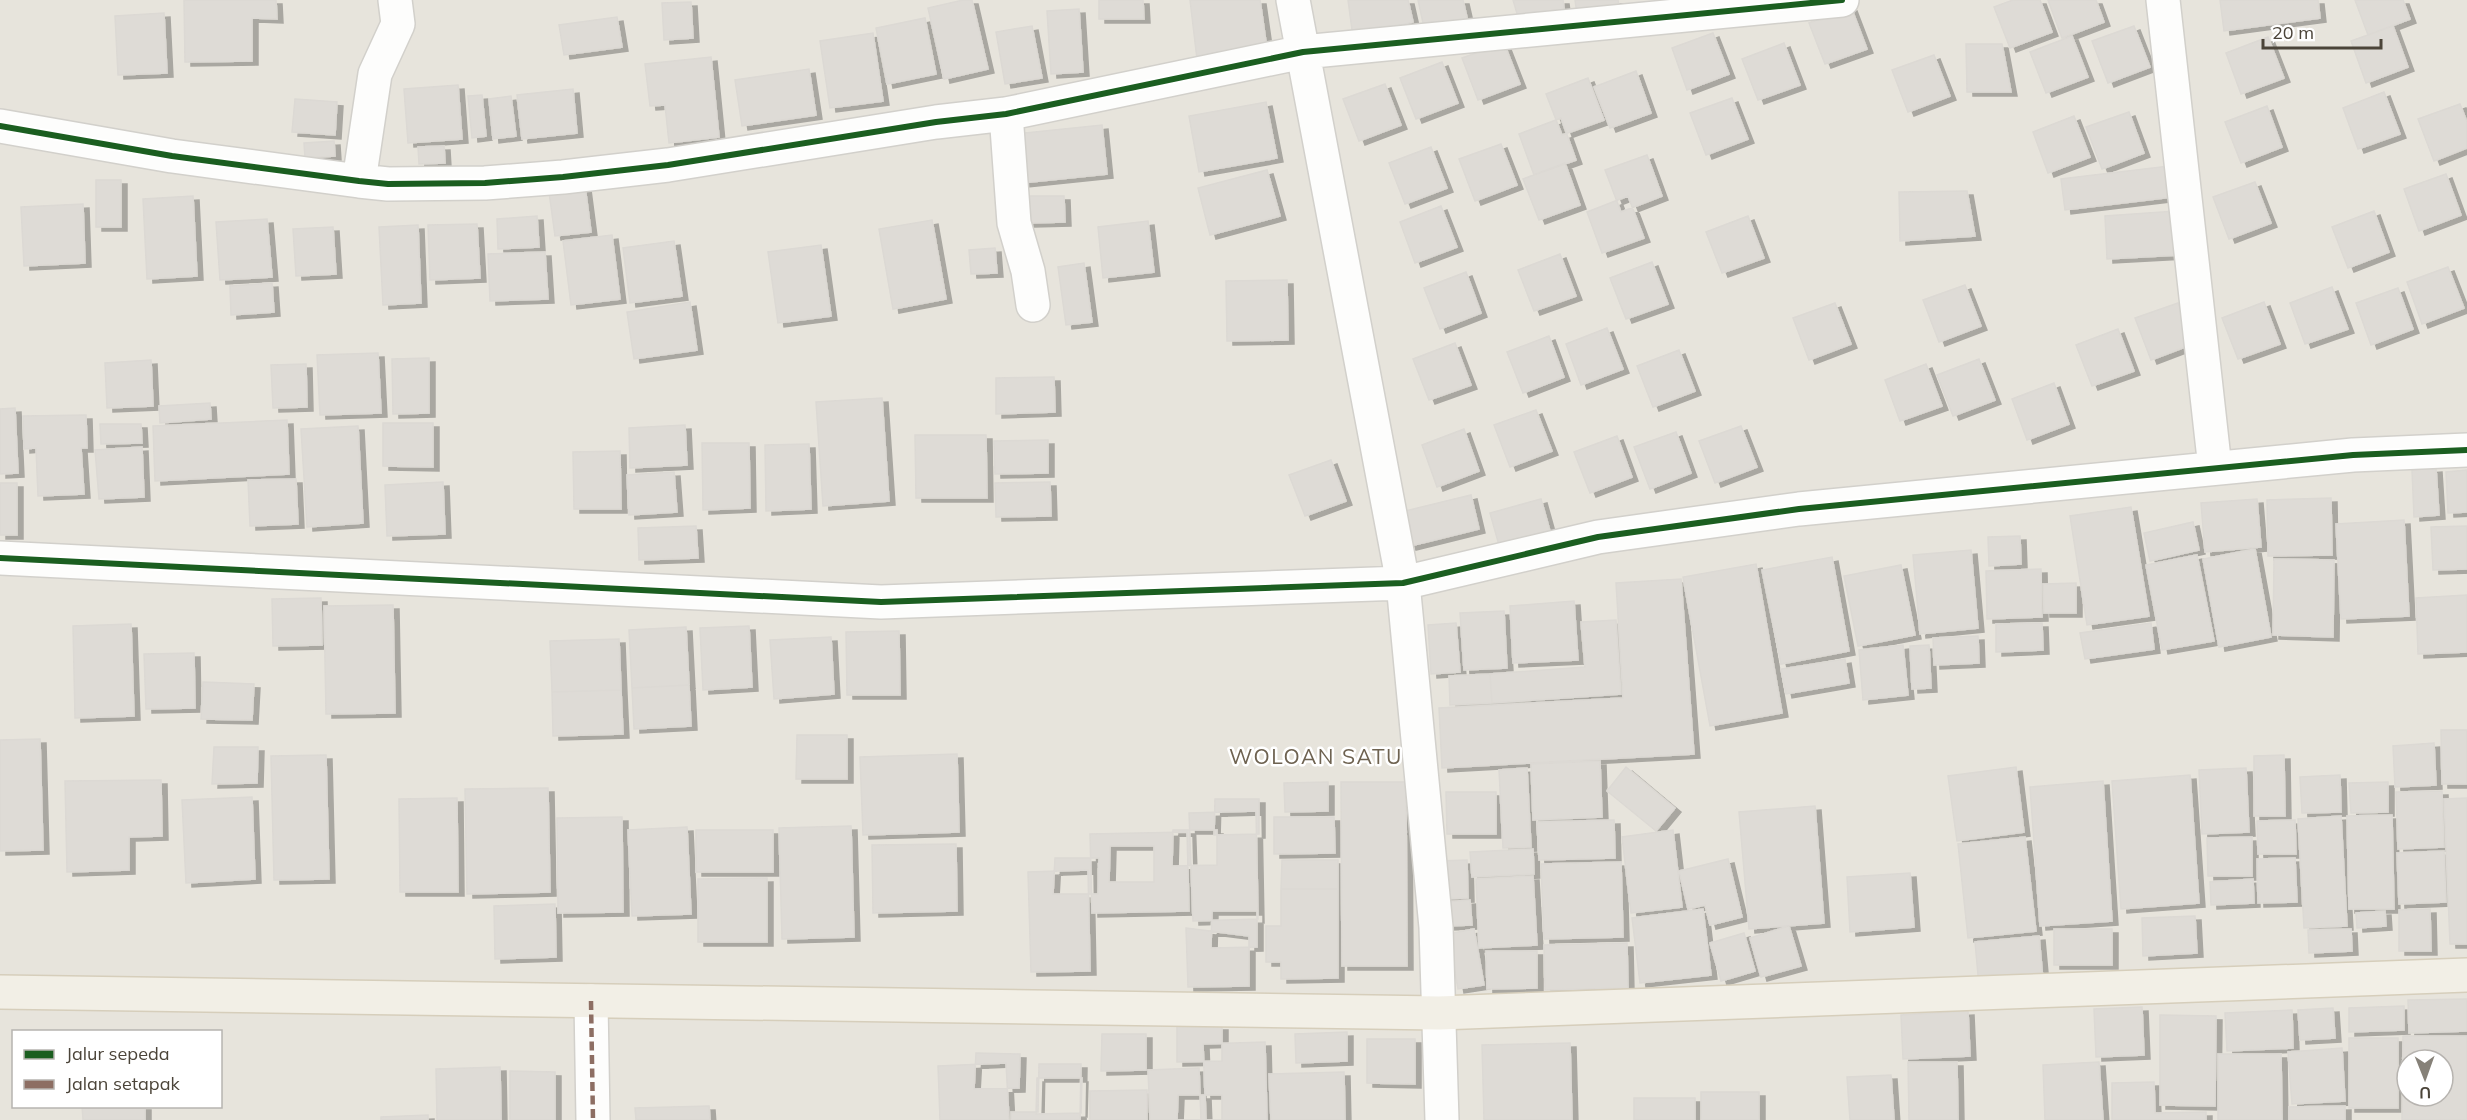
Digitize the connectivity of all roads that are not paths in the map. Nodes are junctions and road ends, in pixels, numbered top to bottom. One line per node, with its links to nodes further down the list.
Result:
1 (395, 0): 8 (street)
2 (1293, 0): 5 (street)
3 (1842, 0): 5 (street)
4 (2163, 0): 11 (street)
5 (1303, 52): 6 (street); 13 (street)
6 (1006, 114): 8 (street); 9 (street)
7 (0, 126): 8 (street)
8 (359, 181)
9 (1033, 305)
10 (2467, 450): 11 (street)
11 (2215, 468): 13 (street)
12 (0, 558): 13 (street)
13 (1403, 583): 17 (street)
14 (2467, 975): 17 (main road)
15 (0, 992): 16 (main road)
16 (591, 1000): 17 (main road); 18 (street)
17 (1438, 1013): 19 (street)
18 (593, 1120)
19 (1442, 1120)

